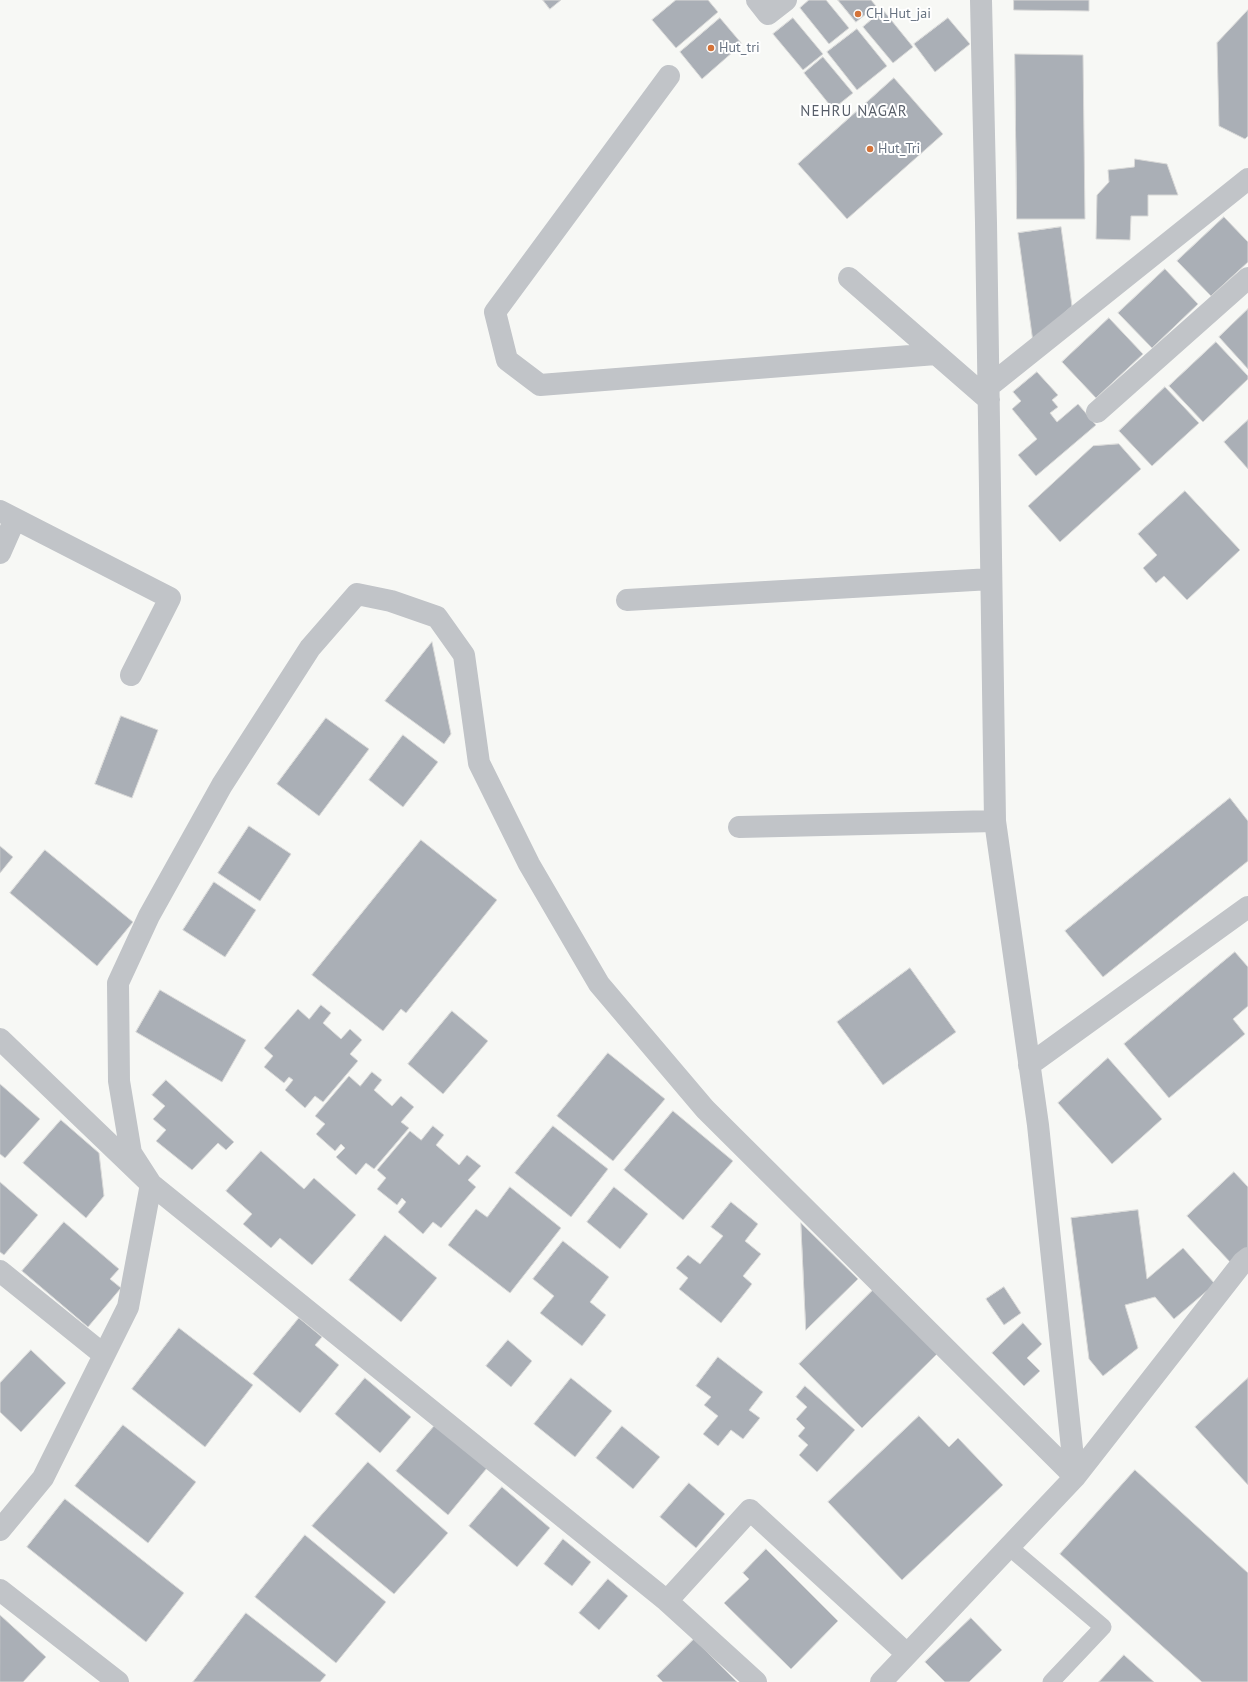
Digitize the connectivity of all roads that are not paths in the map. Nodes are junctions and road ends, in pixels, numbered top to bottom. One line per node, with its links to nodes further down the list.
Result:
1 (757, 0): 2 (street)
2 (786, 0)
3 (981, 0): 9 (street)
4 (669, 76): 8 (street)
5 (1248, 180): 9 (street)
6 (849, 278): 8 (street)
7 (1248, 278): 10 (street)
8 (936, 354): 9 (street)
9 (989, 394): 13 (street)
10 (1097, 412)
11 (8, 515): 12 (street); 15 (street)
12 (0, 553)
13 (991, 579): 14 (street); 16 (street)
14 (627, 600)
15 (131, 675)
16 (995, 821): 17 (street); 20 (street)
17 (739, 827)
18 (1248, 907): 20 (street)
19 (0, 1039): 21 (street)
20 (1029, 1065): 25 (street)
21 (151, 1184): 24 (street); 25 (street); 29 (street)
22 (1248, 1258): 25 (street)
23 (0, 1271): 24 (street)
24 (104, 1355): 26 (street)
25 (1075, 1477): 27 (street)
26 (0, 1530)
27 (1009, 1547): 30 (street); 34 (lane)
28 (0, 1590): 31 (street)
29 (667, 1601): 30 (street); 32 (street)
30 (907, 1654): 33 (street)
31 (118, 1682)
32 (756, 1682)
33 (881, 1682)
34 (1051, 1682)

